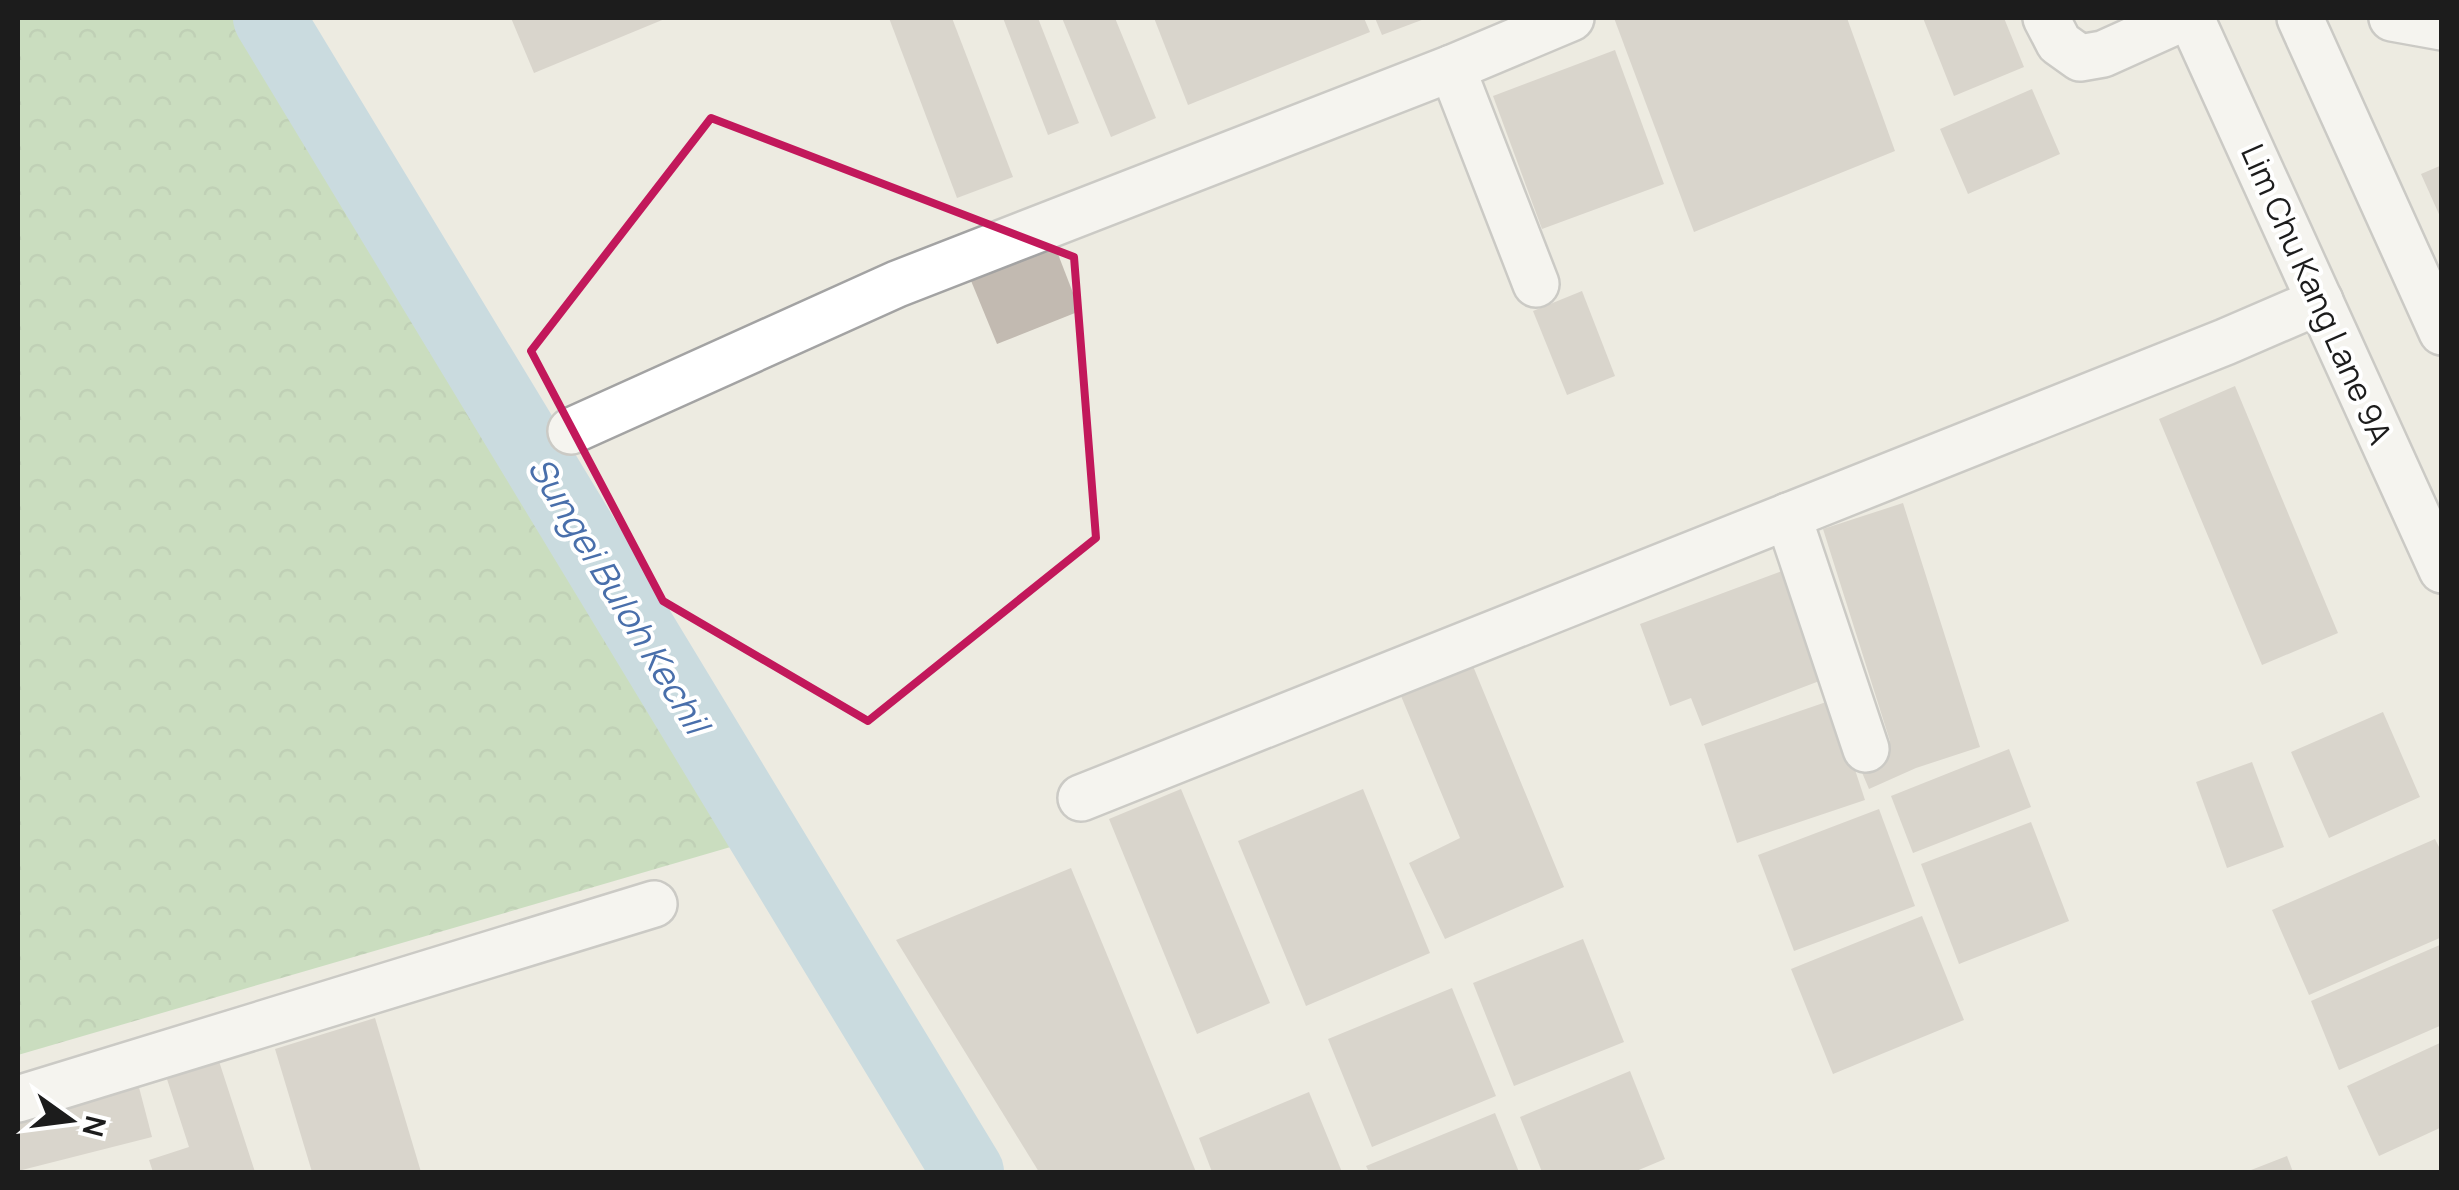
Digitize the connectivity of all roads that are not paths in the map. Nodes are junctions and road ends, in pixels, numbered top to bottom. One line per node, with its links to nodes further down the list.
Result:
1 (1570, 18): 8 (street)
2 (2046, 18): 3 (street)
3 (2183, 18)
4 (2191, 18): 10 (street, Lim Chu Kang Lane 9A)
5 (2300, 18): 11 (street)
6 (2392, 18): 7 (street)
7 (2442, 27)
8 (1452, 68): 9 (street); 12 (street)
9 (1536, 284)
10 (2320, 301): 13 (street); 14 (street, Lim Chu Kang Lane 9A)
11 (2442, 332)
12 (571, 431)
13 (1788, 516): 15 (street); 16 (street)
14 (2442, 570)
15 (1866, 749)
16 (1081, 798)
17 (654, 904): 18 (street)
18 (18, 1099)

